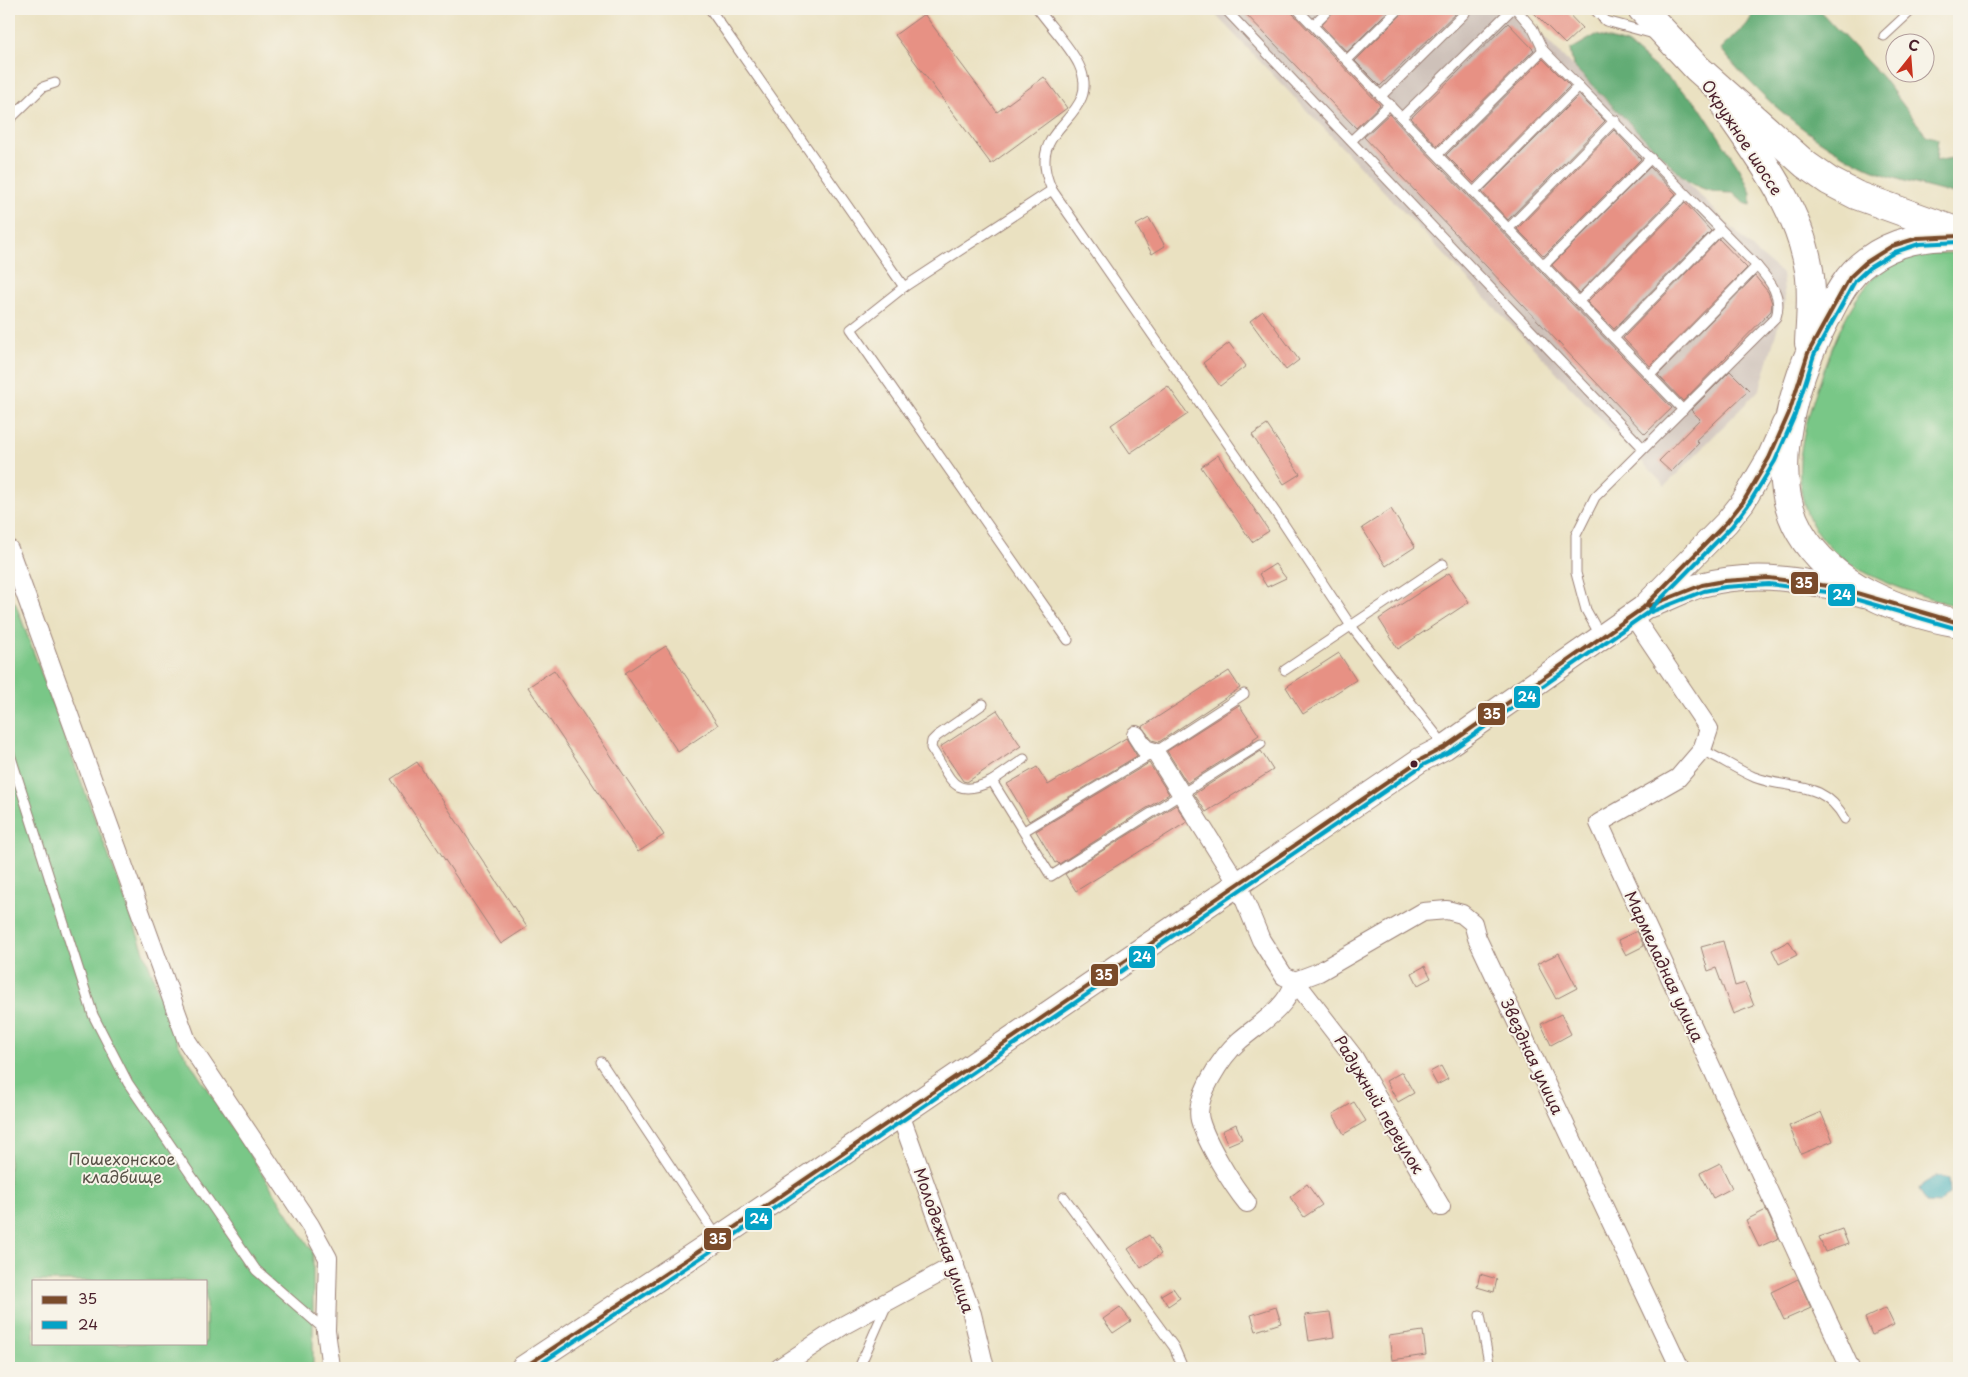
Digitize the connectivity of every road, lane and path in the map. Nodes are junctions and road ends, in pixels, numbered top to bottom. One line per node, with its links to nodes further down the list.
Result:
1 (710, 9): 37 (lane)
2 (1038, 9): 29 (lane)
3 (1225, 9): 26 (lane)
4 (1297, 9): 13 (lane)
5 (1329, 9): 13 (lane)
6 (1399, 9): 17 (lane)
7 (1512, 9): 23 (lane)
8 (1516, 9): 16 (lane)
9 (1594, 9): 15 (lane)
10 (1642, 9): 15 (main road, Окружное шоссе)
11 (1913, 9): 14 (lane)
12 (1465, 14): 21 (lane)
13 (1313, 25): 17 (lane)
14 (1884, 36)
15 (1668, 37): 18 (main road, Окружное шоссе)
16 (1543, 50): 20 (lane); 27 (lane)
17 (1346, 60): 21 (lane)
18 (1697, 68): 34 (main road, Окружное шоссе); 40 (main road, Окружное шоссе)
19 (55, 83): 24 (lane)
20 (1579, 86): 25 (lane); 30 (lane)
21 (1381, 96): 22 (lane)
22 (1390, 104): 23 (lane); 26 (lane)
23 (1402, 117): 27 (lane)
24 (9, 120)
25 (1615, 120): 28 (lane); 32 (lane)
26 (1351, 141): 44 (lane)
27 (1438, 154): 30 (lane)
28 (1651, 158): 31 (lane); 35 (lane)
29 (1052, 190): 37 (lane); 50 (lane)
30 (1474, 192): 32 (lane)
31 (1685, 194): 33 (lane); 38 (lane)
32 (1508, 228): 35 (lane)
33 (1720, 230): 36 (lane); 39 (lane)
34 (1959, 234): 40 (main road, Окружное шоссе)
35 (1544, 265): 38 (lane)
36 (1756, 266): 41 (lane); 42 (lane)
37 (904, 287): 52 (lane)
38 (1579, 301): 39 (lane)
39 (1614, 338): 41 (lane)
40 (1808, 354): 43 (main road, Окружное шоссе)
41 (1650, 375): 42 (lane)
42 (1683, 410): 44 (lane)
43 (1789, 413): 47 (main road, Окружное шоссе); 48 (street)
44 (1643, 448): 51 (lane)
45 (9, 549): 78 (street)
46 (1443, 564): 50 (lane)
47 (1879, 599): 48 (street); 49 (main road, Окружное шоссе)
48 (1638, 612): 51 (street); 59 (street, Мармеладная улица)
49 (1959, 623)
50 (1351, 626): 53 (lane); 58 (lane)
51 (1602, 638): 58 (street)
52 (1068, 640)
53 (1285, 670)
54 (1244, 694): 61 (lane)
55 (983, 704): 63 (lane)
56 (1136, 735): 61 (street, Радужный переулок)
57 (1262, 744): 64 (lane)
58 (1445, 747): 67 (street)
59 (1702, 750): 65 (lane); 87 (street, Мармеладная улица)
60 (9, 751): 78 (lane)
61 (1155, 752): 64 (street, Радужный переулок); 66 (lane)
62 (1024, 759): 63 (lane)
63 (992, 781): 66 (lane)
64 (1181, 796): 66 (lane); 67 (street, Радужный переулок)
65 (1845, 819)
66 (1024, 831)
67 (1238, 884): 68 (street, Радужный переулок); 70 (street)
68 (1295, 981): 72 (street); 73 (street, Радужный переулок); 86 (street, Звездная улица)
69 (601, 1062): 74 (lane)
70 (900, 1114): 74 (street); 75 (street, Молодежная улица)
71 (1064, 1197): 84 (lane)
72 (1247, 1203)
73 (1441, 1207)
74 (719, 1238): 80 (street)
75 (954, 1265): 76 (street); 83 (street, Молодежная улица)
76 (890, 1300): 81 (street); 82 (lane)
77 (1480, 1316): 85 (lane)
78 (326, 1331): 79 (street)
79 (331, 1368)
80 (523, 1368)
81 (779, 1368)
82 (860, 1368)
83 (985, 1368)
84 (1183, 1368)
85 (1490, 1368)
86 (1680, 1368)
87 (1850, 1368)

